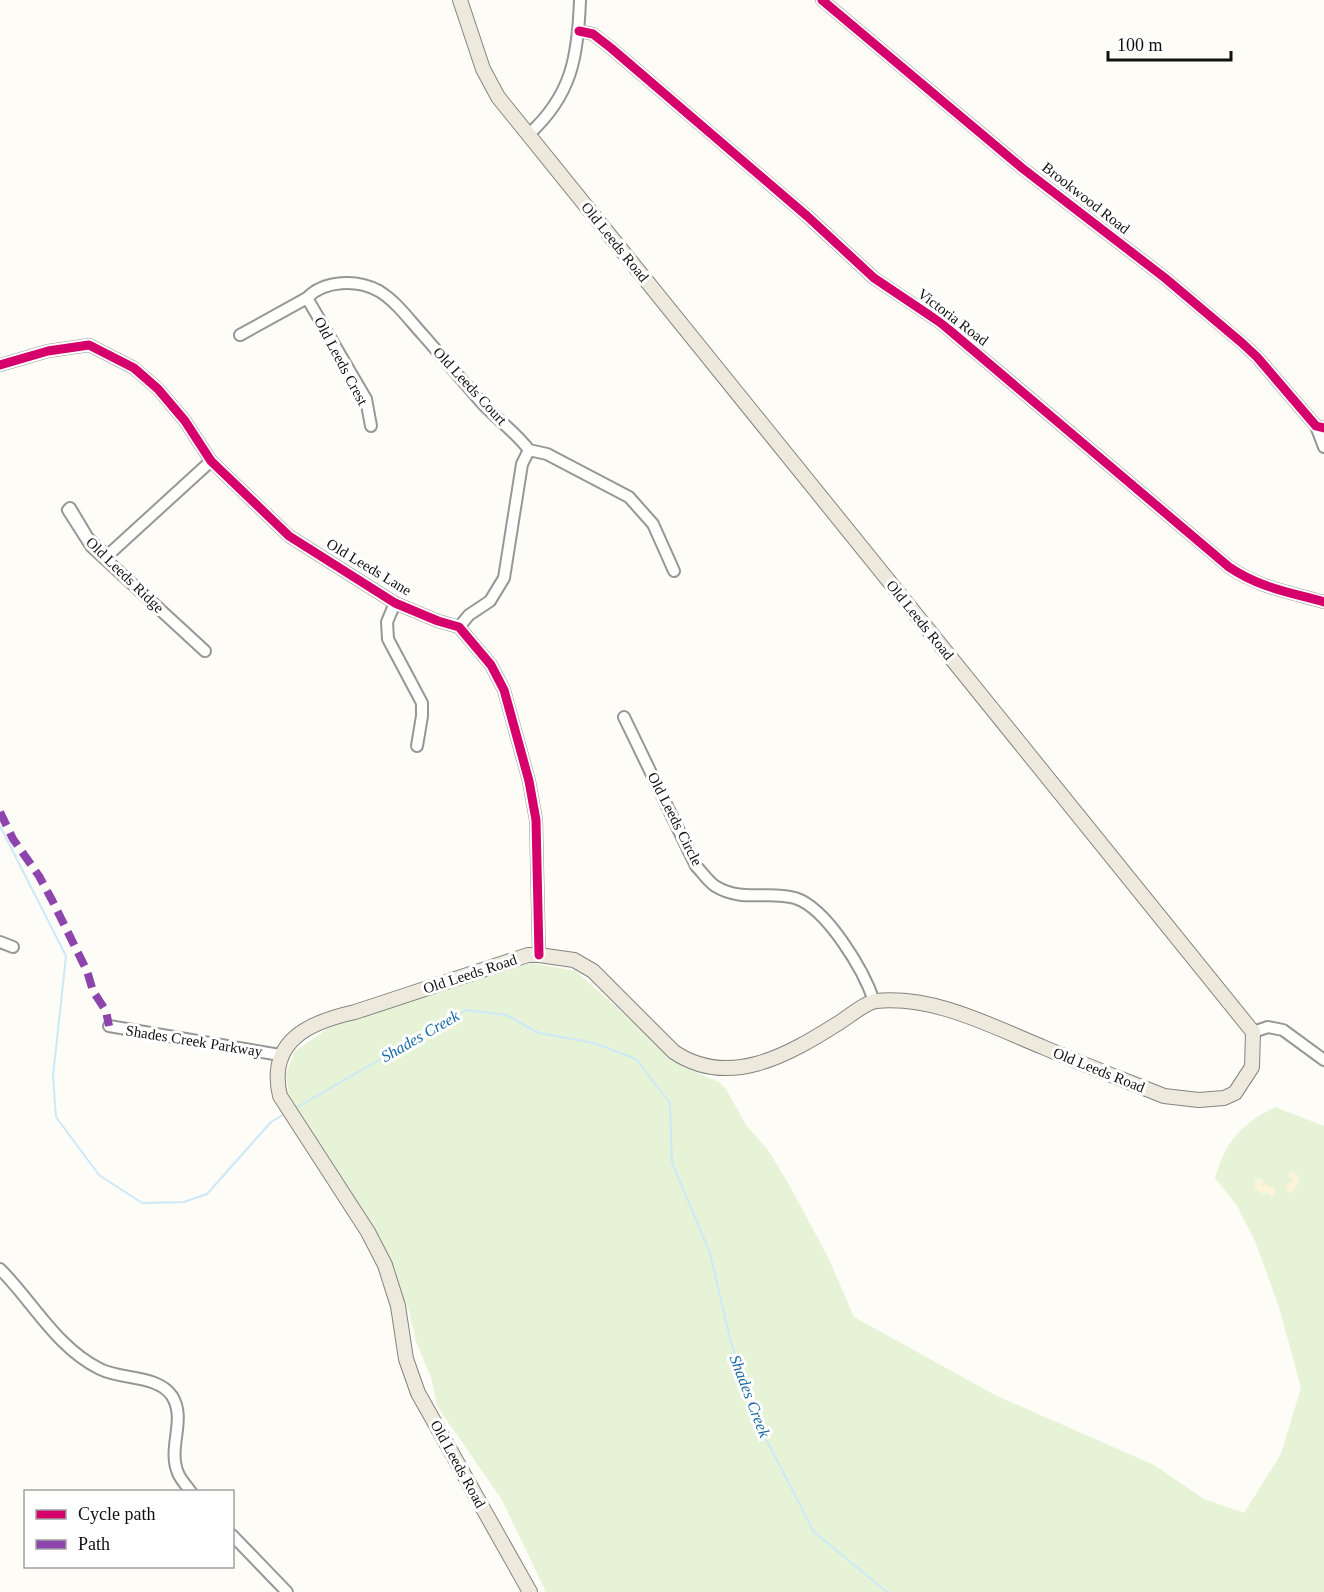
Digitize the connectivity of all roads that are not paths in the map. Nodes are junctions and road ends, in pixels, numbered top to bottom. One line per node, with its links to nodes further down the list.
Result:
1 (460, 0): 5 (main road, Old Leeds Road)
2 (580, 0): 4 (street)
3 (822, 0): 10 (street, Brookwood Road)
4 (579, 31): 5 (street); 15 (street, Victoria Road)
5 (528, 134): 26 (main road, Old Leeds Road)
6 (307, 298): 7 (street, Old Leeds Court); 9 (street, Old Leeds Crest); 12 (street, Old Leeds Court)
7 (240, 335)
8 (0, 365): 13 (street, Old Leeds Lane)
9 (371, 426)
10 (1320, 427): 11 (street, Brookwood Road)
11 (1324, 447)
12 (529, 450): 14 (street); 17 (street)
13 (211, 461): 16 (street, Old Leeds Lane); 18 (street, Old Leeds Ridge)
14 (674, 571)
15 (1324, 602)
16 (395, 603): 17 (street, Old Leeds Lane); 20 (street)
17 (459, 627): 23 (street)
18 (205, 651)
19 (624, 717): 24 (street, Old Leeds Circle)
20 (417, 746)
21 (0, 942): 22 (street)
22 (13, 947)
23 (539, 955): 24 (main road, Old Leeds Road); 27 (main road, Old Leeds Road)
24 (874, 1001): 26 (main road, Old Leeds Road)
25 (109, 1026): 27 (street, Shades Creek Parkway)
26 (1253, 1032): 28 (street)
27 (280, 1055): 33 (main road, Old Leeds Road)
28 (1324, 1060)
29 (0, 1269): 30 (street)
30 (190, 1490)
31 (234, 1537): 32 (street)
32 (287, 1592)
33 (530, 1592)

